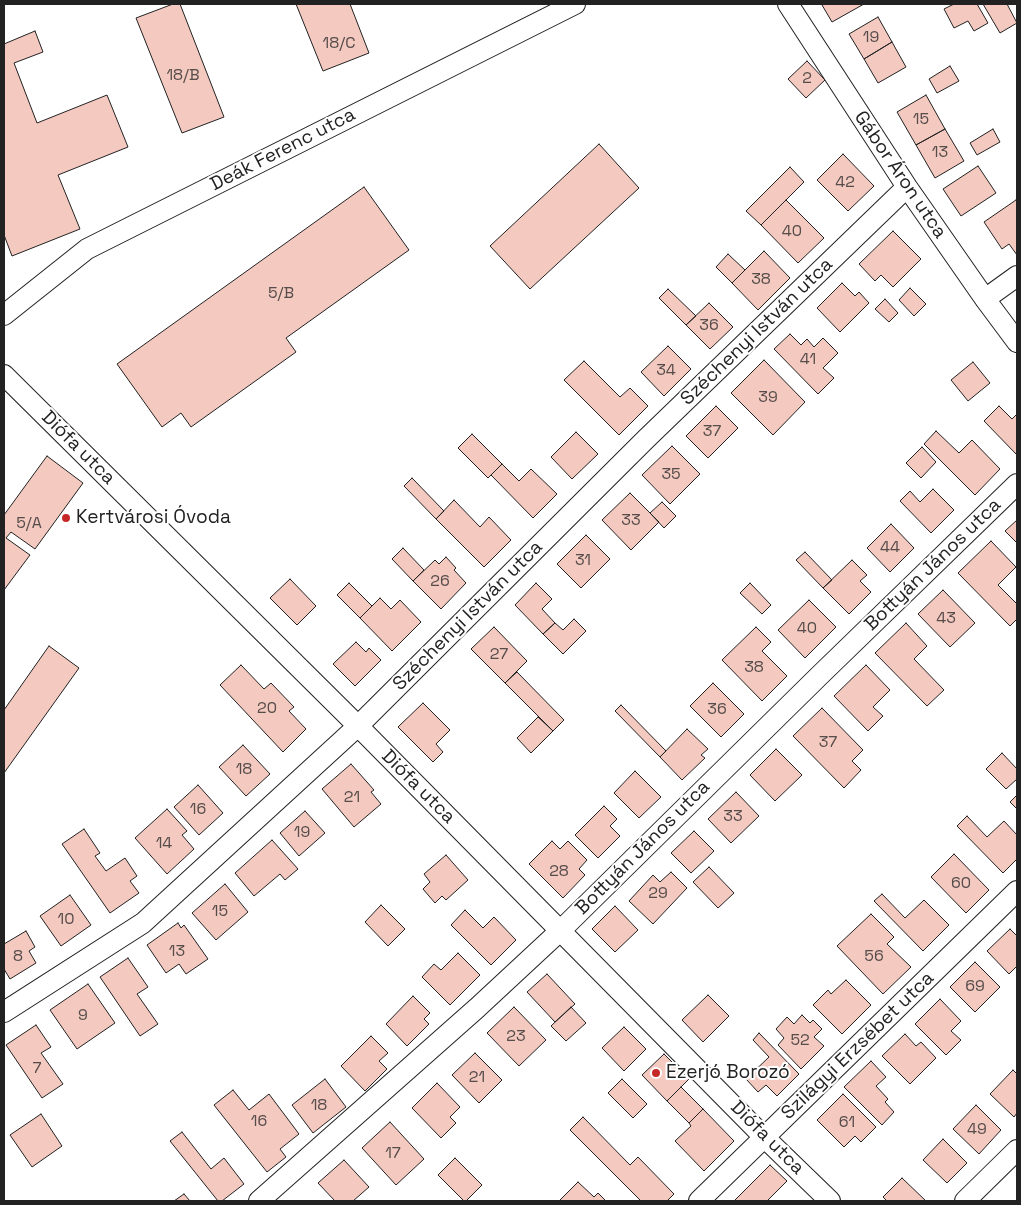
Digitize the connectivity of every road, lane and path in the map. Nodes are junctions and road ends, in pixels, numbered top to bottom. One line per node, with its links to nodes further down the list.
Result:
1 (575, 4): 6 (street, Deák Ferenc utca)
2 (788, 4): 3 (street, Gábor Áron utca)
3 (907, 187): 5 (street, Gábor Áron utca); 10 (street, Széchenyi István utca)
4 (1017, 276): 5 (street)
5 (985, 299): 7 (street, Gábor Áron utca)
6 (4, 315)
7 (1017, 342)
8 (4, 375): 10 (street, Diófa utca)
9 (1017, 484): 12 (street, Bottyán János utca)
10 (358, 726): 12 (street, Diófa utca); 13 (street, Széchenyi István utca)
11 (1017, 891): 14 (street, Szilágyi Erzsébet utca)
12 (560, 930): 14 (street, Diófa utca); 16 (street, Bottyán János utca)
13 (4, 1012)
14 (764, 1137): 17 (street, Szilágyi Erzsébet utca); 18 (street, Diófa utca)
15 (1017, 1150): 19 (street)
16 (259, 1201)
17 (699, 1201)
18 (830, 1201)
19 (965, 1201)

